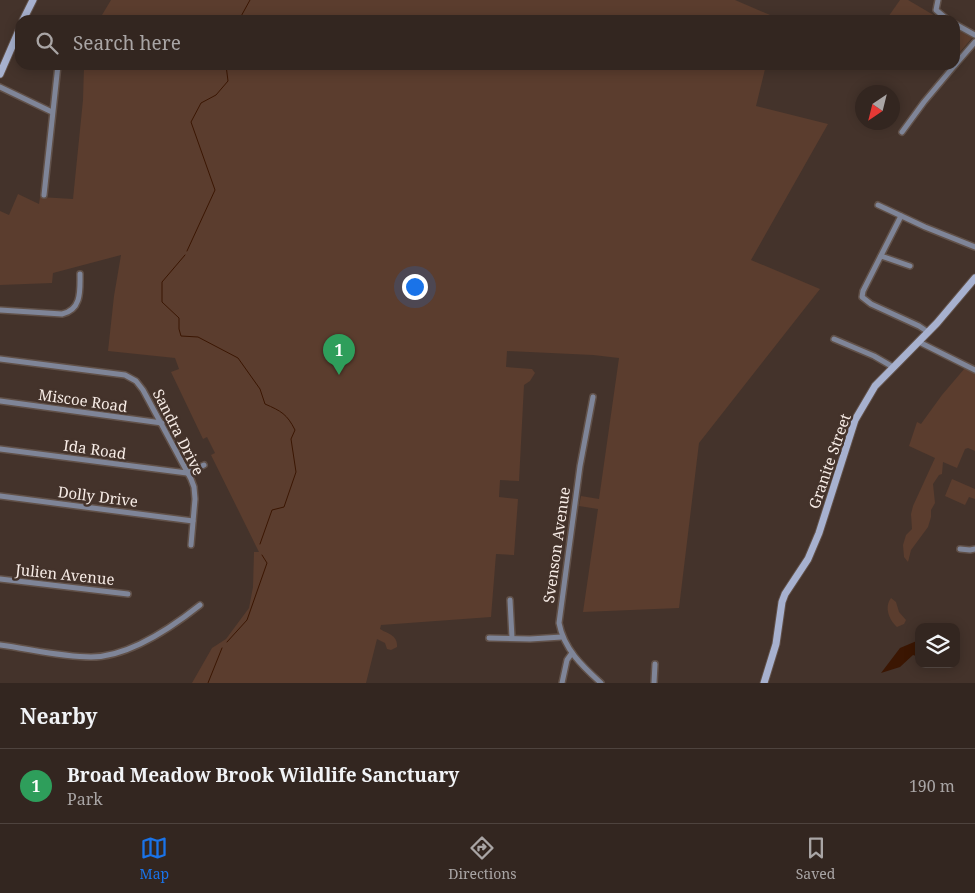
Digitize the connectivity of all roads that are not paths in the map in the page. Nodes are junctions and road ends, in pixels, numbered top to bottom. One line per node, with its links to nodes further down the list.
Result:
1 (33, 0): 3 (street)
2 (938, 0): 4 (street)
3 (26, 15)
4 (941, 15)
5 (960, 26): 6 (street)
6 (975, 34)
7 (975, 42): 9 (street)
8 (15, 46): 12 (street)
9 (960, 59)
10 (57, 70): 14 (street)
11 (951, 70): 15 (street)
12 (0, 74)
13 (0, 87): 14 (street)
14 (52, 112): 16 (street)
15 (902, 132)
16 (44, 195)
17 (878, 205): 18 (street)
18 (901, 216): 19 (street); 20 (street)
19 (975, 246)
20 (881, 256): 21 (street); 25 (street)
21 (910, 266)
22 (80, 274): 24 (street)
23 (975, 278): 25 (street, Granite Street)
24 (0, 310)
25 (928, 332): 27 (street, Granite Street)
26 (834, 339): 29 (street)
27 (919, 342): 29 (street, Granite Street); 30 (street)
28 (0, 359): 33 (street, Sandra Drive)
29 (893, 367): 55 (street, Granite Street)
30 (975, 370)
31 (593, 397): 46 (street, Svenson Avenue)
32 (0, 401): 33 (street, Miscoe Road)
33 (162, 423): 36 (street, Sandra Drive)
34 (0, 449): 36 (street, Ida Road)
35 (204, 465): 36 (street)
36 (188, 473): 38 (street, Sandra Drive)
37 (0, 496): 38 (street, Dolly Drive)
38 (192, 522): 39 (street, Sandra Drive)
39 (191, 545)
40 (960, 549): 41 (street)
41 (975, 549)
42 (0, 579): 43 (street, Julien Avenue)
43 (128, 594)
44 (510, 600): 48 (street)
45 (200, 605): 49 (street)
46 (562, 637): 48 (street); 50 (street, Svenson Avenue)
47 (489, 638): 48 (street)
48 (512, 638)
49 (0, 645)
50 (572, 653): 52 (street); 53 (street, Svenson Avenue)
51 (655, 664): 54 (street)
52 (562, 683)
53 (601, 683)
54 (654, 683)
55 (764, 683)

